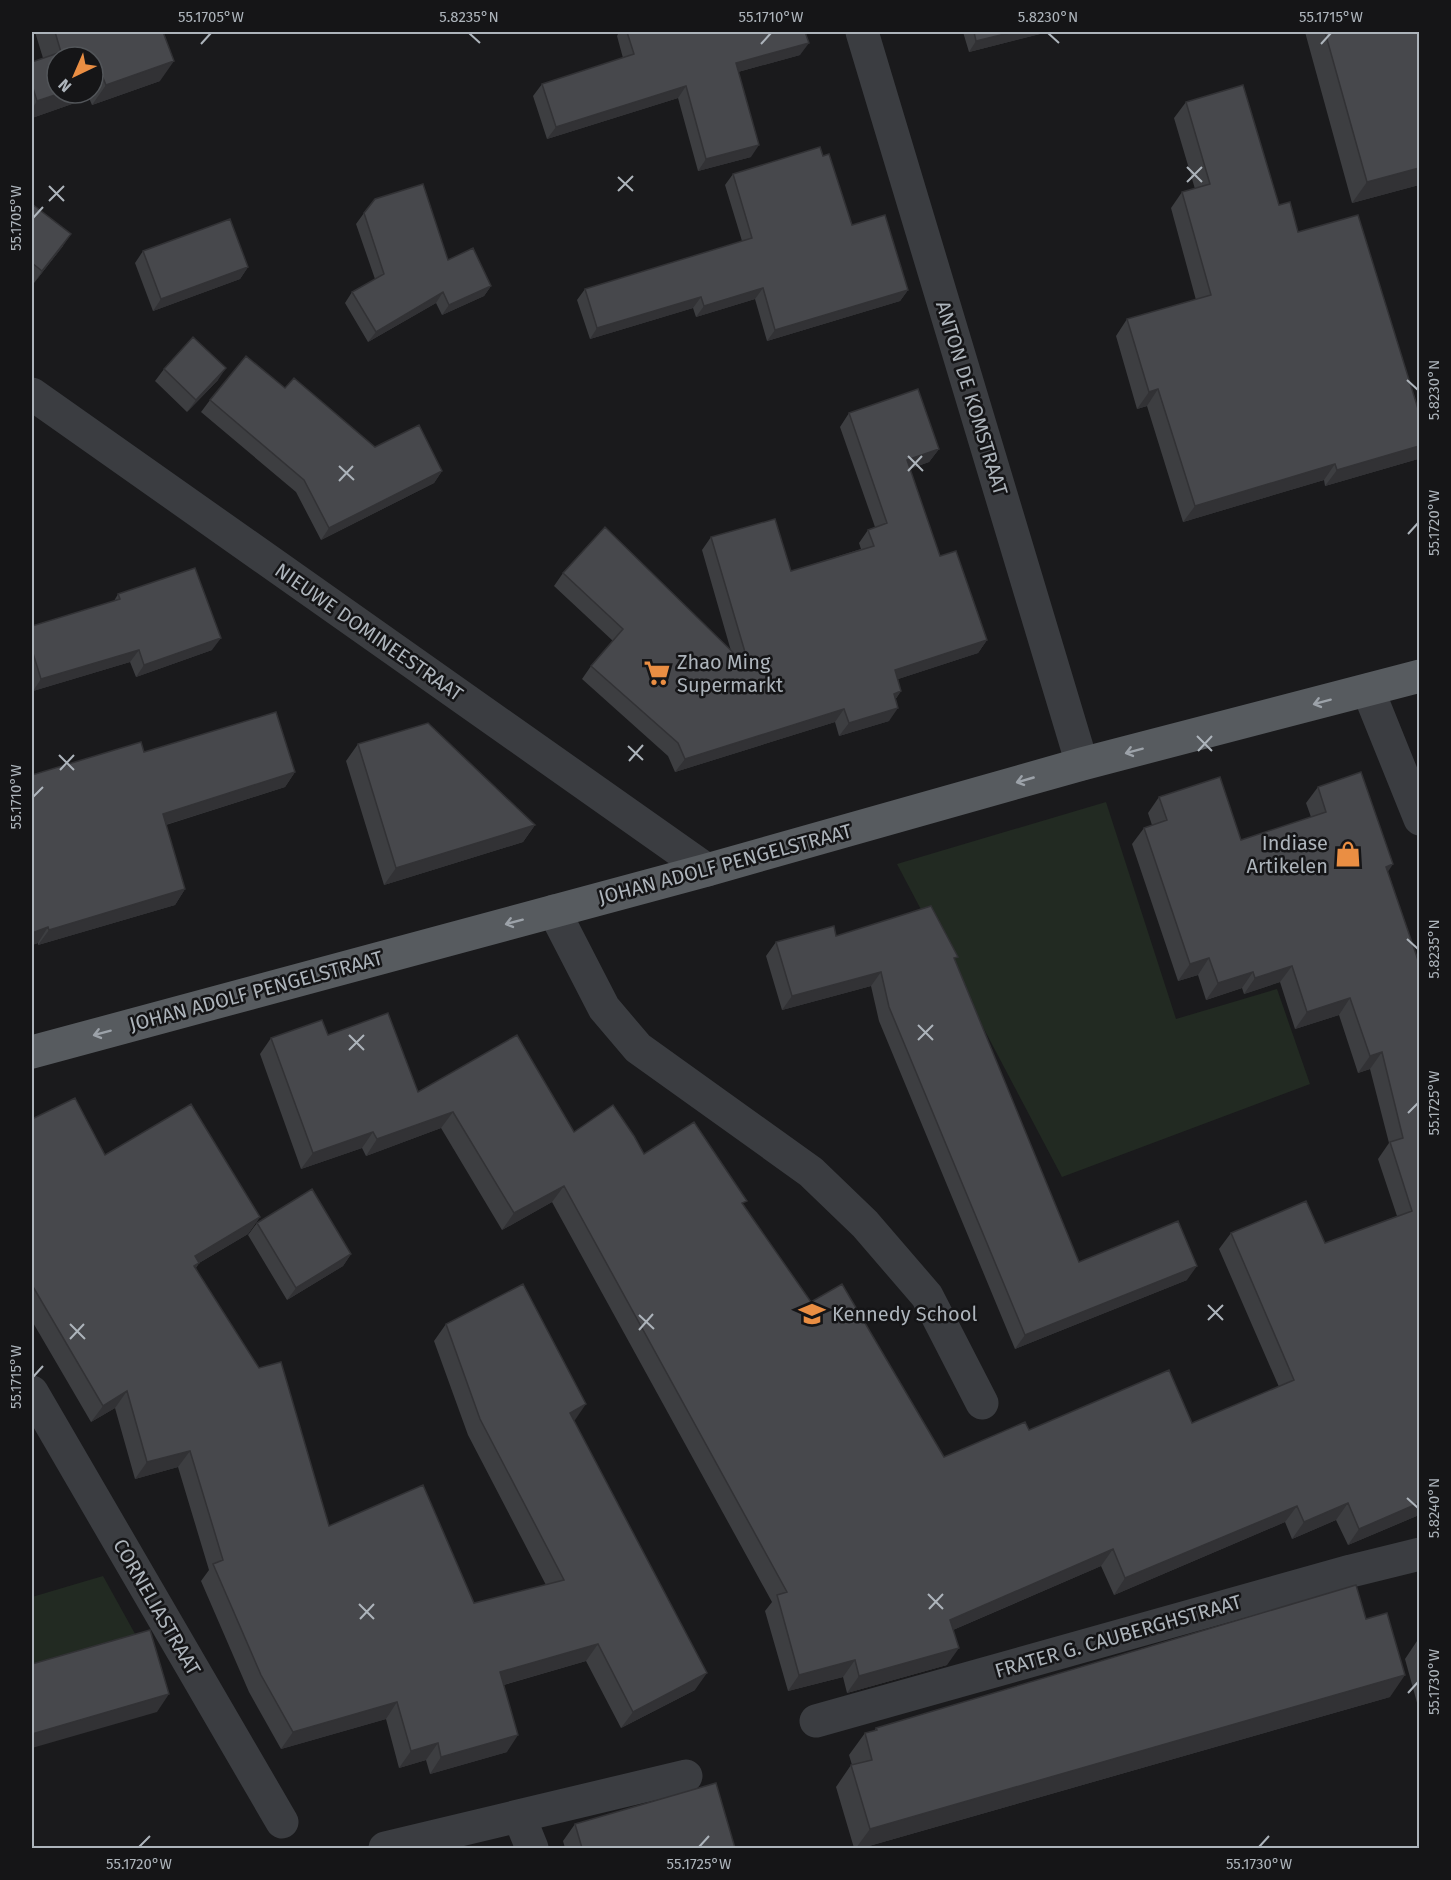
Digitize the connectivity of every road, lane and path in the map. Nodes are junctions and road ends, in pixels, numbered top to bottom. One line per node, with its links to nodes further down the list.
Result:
1 (862, 32): 5 (street, ANTON DE KOMSTRAAT)
2 (32, 394): 7 (street, NIEUWE DOMINEESTRAAT)
3 (1419, 676): 4 (main road, JOHAN ADOLF PENGELSTRAAT)
4 (1368, 690): 5 (main road, JOHAN ADOLF PENGELSTRAAT, one-way to 5); 6 (street)
5 (1082, 764): 7 (main road, JOHAN ADOLF PENGELSTRAAT, one-way to 7)
6 (1419, 819)
7 (707, 870): 8 (main road, JOHAN ADOLF PENGELSTRAAT)
8 (554, 911): 9 (main road, JOHAN ADOLF PENGELSTRAAT, one-way to 9); 11 (street)
9 (32, 1052)
10 (32, 1392): 16 (street, CORNELIASTRAAT)
11 (982, 1403)
12 (1419, 1554): 13 (street, FRATER G. CAUBERGHSTRAAT)
13 (816, 1721)
14 (686, 1776): 15 (street)
15 (519, 1816): 17 (street); 18 (street)
16 (282, 1822)
17 (385, 1848)
18 (532, 1848)

